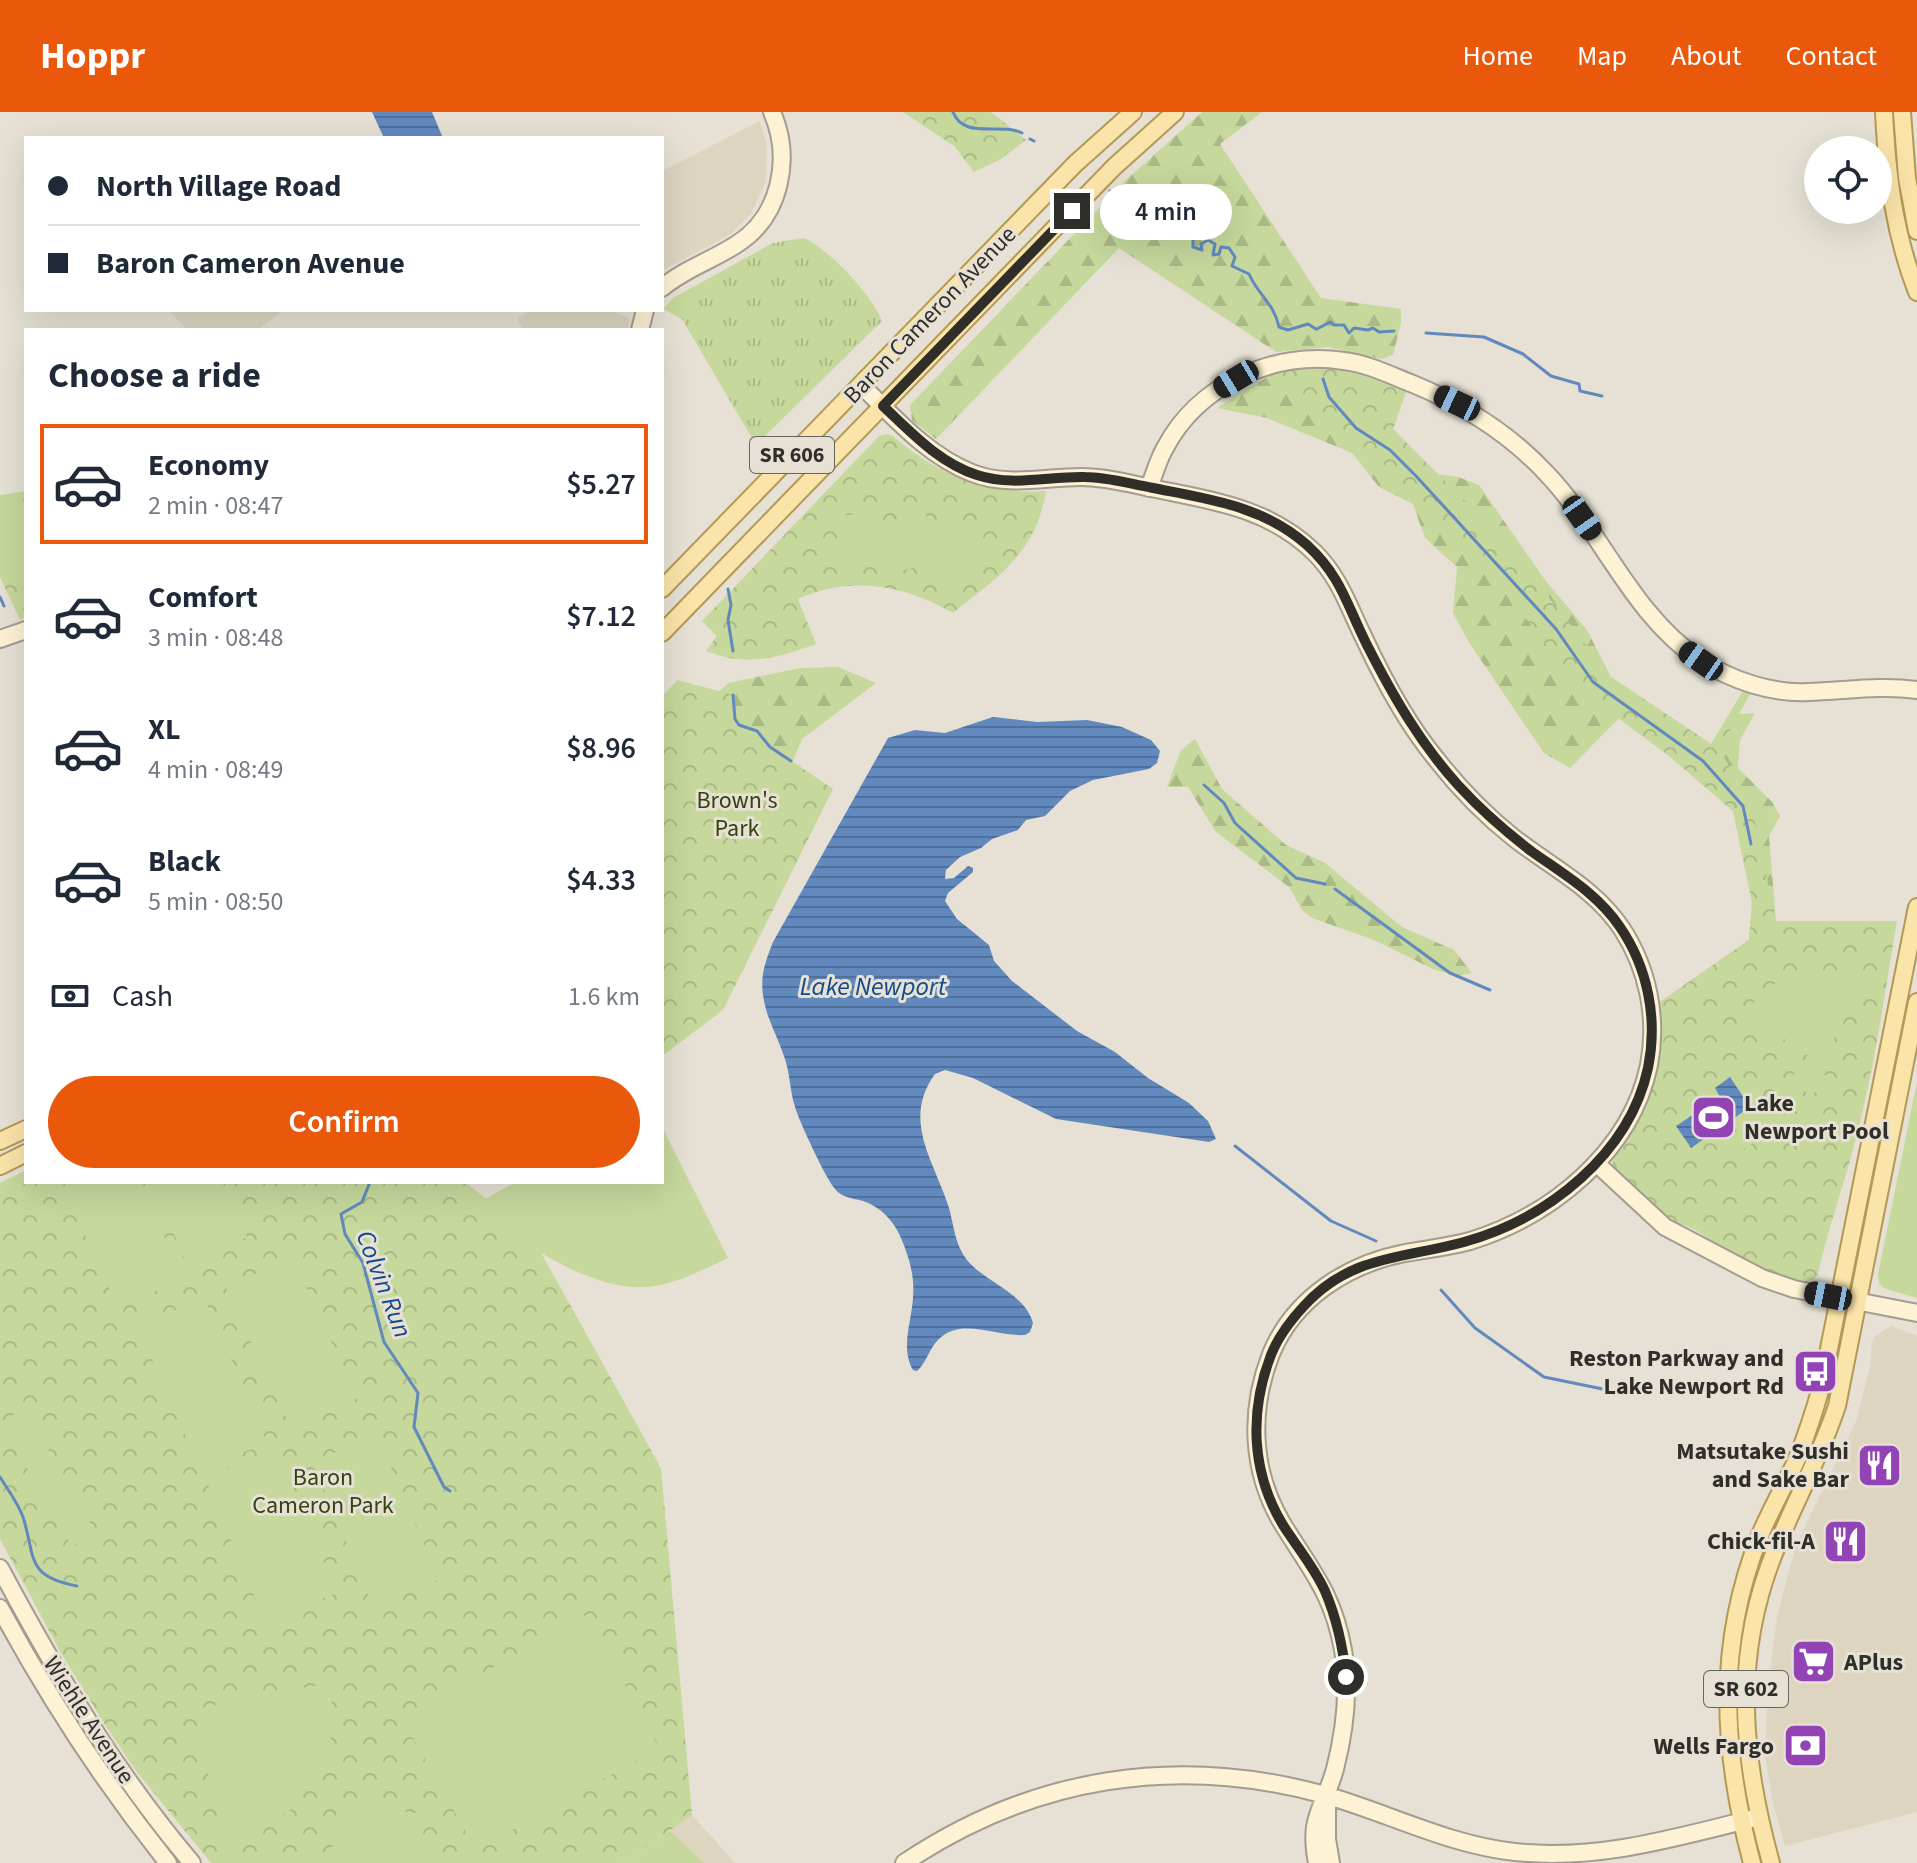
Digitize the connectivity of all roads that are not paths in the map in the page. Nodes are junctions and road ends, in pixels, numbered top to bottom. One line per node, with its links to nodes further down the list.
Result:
1 (772, 112): 7 (street)
2 (1133, 112): 9 (main road, Baron Cameron Avenue / SR 606)
3 (1175, 112): 10 (main road, Baron Cameron Avenue / SR 606)
4 (1884, 112): 8 (main road)
5 (1902, 112): 6 (main road)
6 (1917, 231)
7 (664, 287)
8 (1917, 292)
9 (861, 385): 10 (street); 12 (main road, Baron Cameron Avenue / SR 606)
10 (883, 406): 11 (street); 13 (main road, Baron Cameron Avenue / SR 606)
11 (1149, 488): 16 (street); 22 (street)
12 (664, 587)
13 (664, 626)
14 (24, 631): 15 (street)
15 (0, 639)
16 (1917, 690)
17 (1917, 907): 24 (main road, SR 602)
18 (1917, 1002): 25 (main road, SR 602)
19 (24, 1130): 20 (main road)
20 (0, 1141)
21 (24, 1154): 23 (main road)
22 (1596, 1163): 24 (street); 29 (street)
23 (0, 1166)
24 (1840, 1298): 25 (street); 31 (main road, SR 602)
25 (1859, 1301): 26 (street); 30 (main road, SR 602)
26 (1917, 1313)
27 (0, 1568): 33 (street, Wiehle Avenue)
28 (0, 1608): 32 (street, Wiehle Avenue)
29 (1327, 1796): 31 (street); 34 (street); 35 (street); 36 (street)
30 (1759, 1817): 31 (street); 38 (main road, SR 602)
31 (1741, 1821): 37 (main road, SR 602)
32 (168, 1863)
33 (192, 1863)
34 (904, 1863)
35 (1317, 1863)
36 (1331, 1863)
37 (1752, 1863)
38 (1771, 1863)

